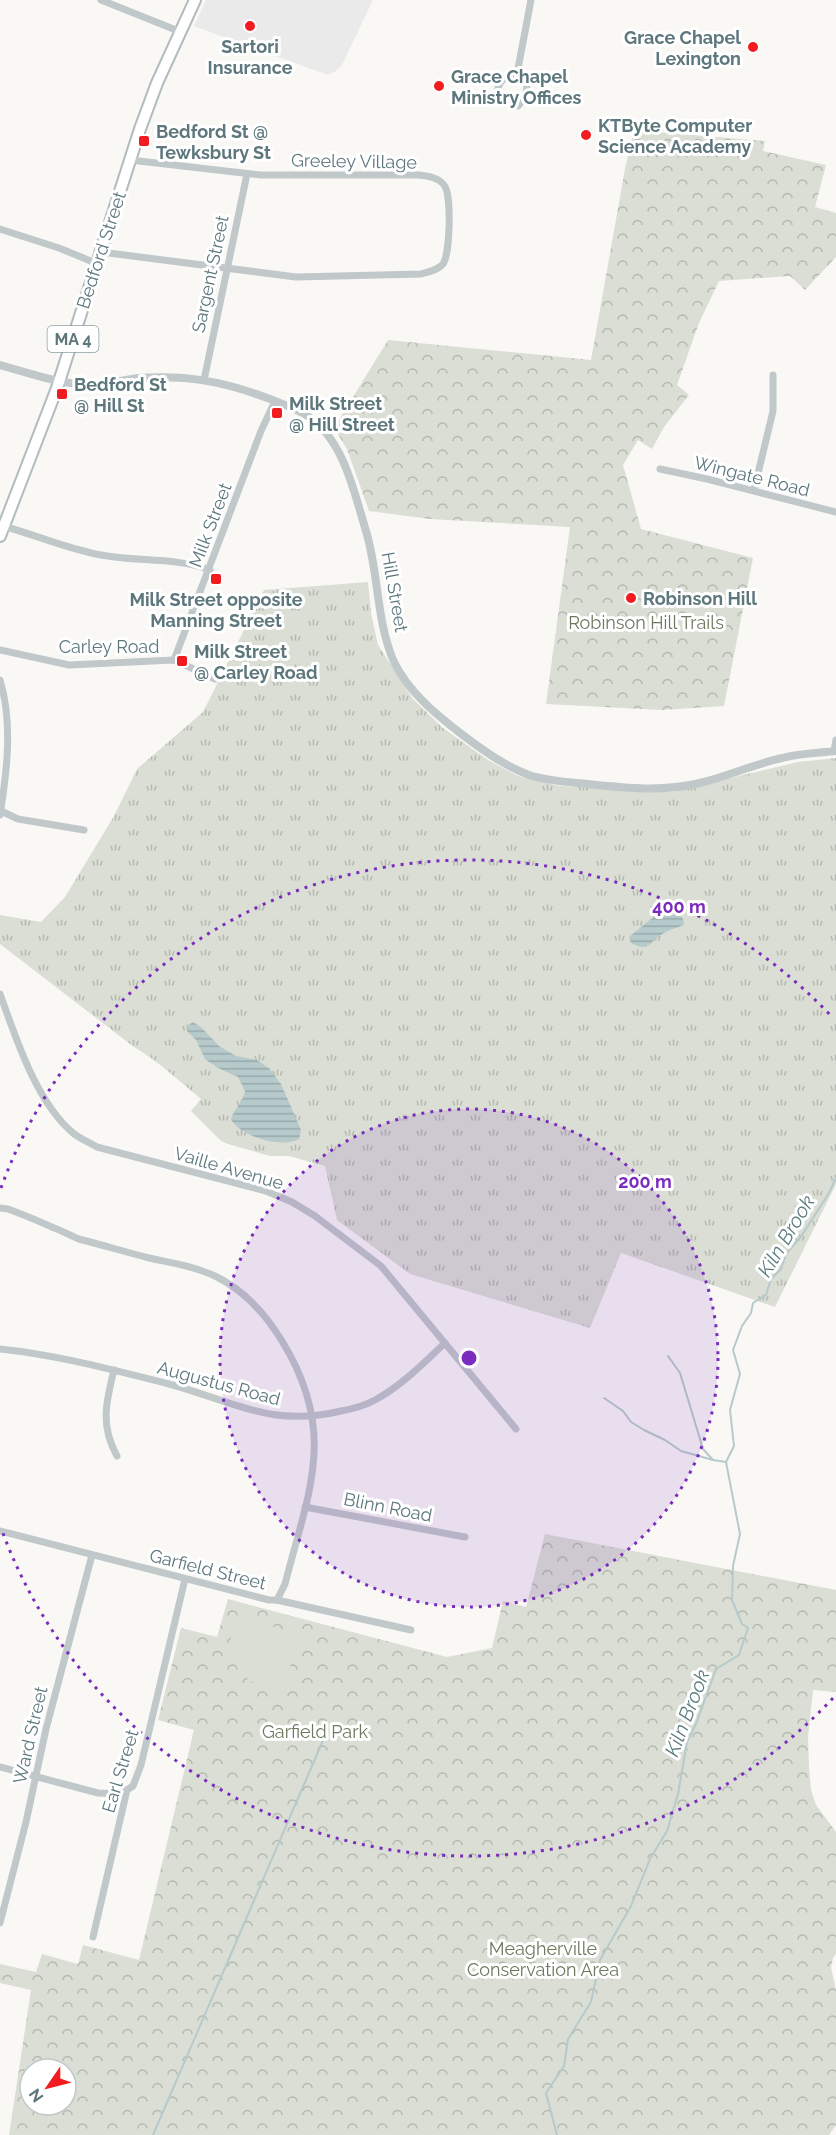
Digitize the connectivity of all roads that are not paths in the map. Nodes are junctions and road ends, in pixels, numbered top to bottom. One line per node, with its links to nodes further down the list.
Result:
1 (101, 0): 4 (street)
2 (195, 0): 4 (main road, Bedford Street / MA 4)
3 (531, 0): 5 (street)
4 (180, 32): 6 (main road, Bedford Street / MA 4)
5 (517, 74): 5 (street)
6 (130, 160): 7 (street); 9 (main road, Bedford Street / MA 4)
7 (247, 174): 11 (street, Sargent Street); 11 (street, Greeley Village)
8 (0, 229): 10 (street)
9 (101, 252): 10 (main road, Bedford Street / MA 4); 11 (street)
10 (98, 264): 15 (main road, Bedford Street / MA 4)
11 (227, 268): 14 (street, Sargent Street)
12 (0, 365): 15 (street, Hill Street)
13 (773, 375): 18 (street)
14 (204, 380): 15 (street, Hill Street); 16 (street, Hill Street)
15 (59, 381): 20 (main road, Bedford Street / MA 4)
16 (274, 401): 21 (street, Milk Street); 27 (street, Hill Street)
17 (660, 469): 18 (street, Wingate Road)
18 (754, 490): 19 (street, Wingate Road)
19 (836, 513)
20 (2, 531): 21 (street)
21 (210, 570): 23 (street, Milk Street)
22 (0, 650): 23 (street, Carley Road)
23 (174, 660): 24 (street, Carley Road)
24 (215, 679)
25 (0, 680): 28 (street)
26 (836, 740): 27 (street)
27 (835, 751)
28 (0, 813): 29 (street)
29 (84, 830)
30 (0, 994): 32 (street, Vaille Avenue)
31 (0, 1208): 35 (street)
32 (445, 1342): 35 (street, Augustus Road); 36 (street, Vaille Avenue)
33 (0, 1348): 34 (street, Augustus Road)
34 (114, 1370): 35 (street, Augustus Road); 37 (street)
35 (312, 1417): 38 (street)
36 (516, 1429)
37 (117, 1456)
38 (305, 1507): 40 (street, Blinn Road); 43 (street)
39 (0, 1531): 41 (street, Garfield Street)
40 (465, 1537)
41 (92, 1555): 42 (street, Garfield Street); 46 (street, Ward Street)
42 (185, 1579): 43 (street, Garfield Street); 47 (street, Earl Street)
43 (277, 1600): 44 (street, Garfield Street)
44 (411, 1630)
45 (0, 1767): 46 (street)
46 (34, 1777): 47 (street); 48 (street, Ward Street)
47 (126, 1790): 49 (street, Earl Street)
48 (0, 1923)
49 (93, 1937)

